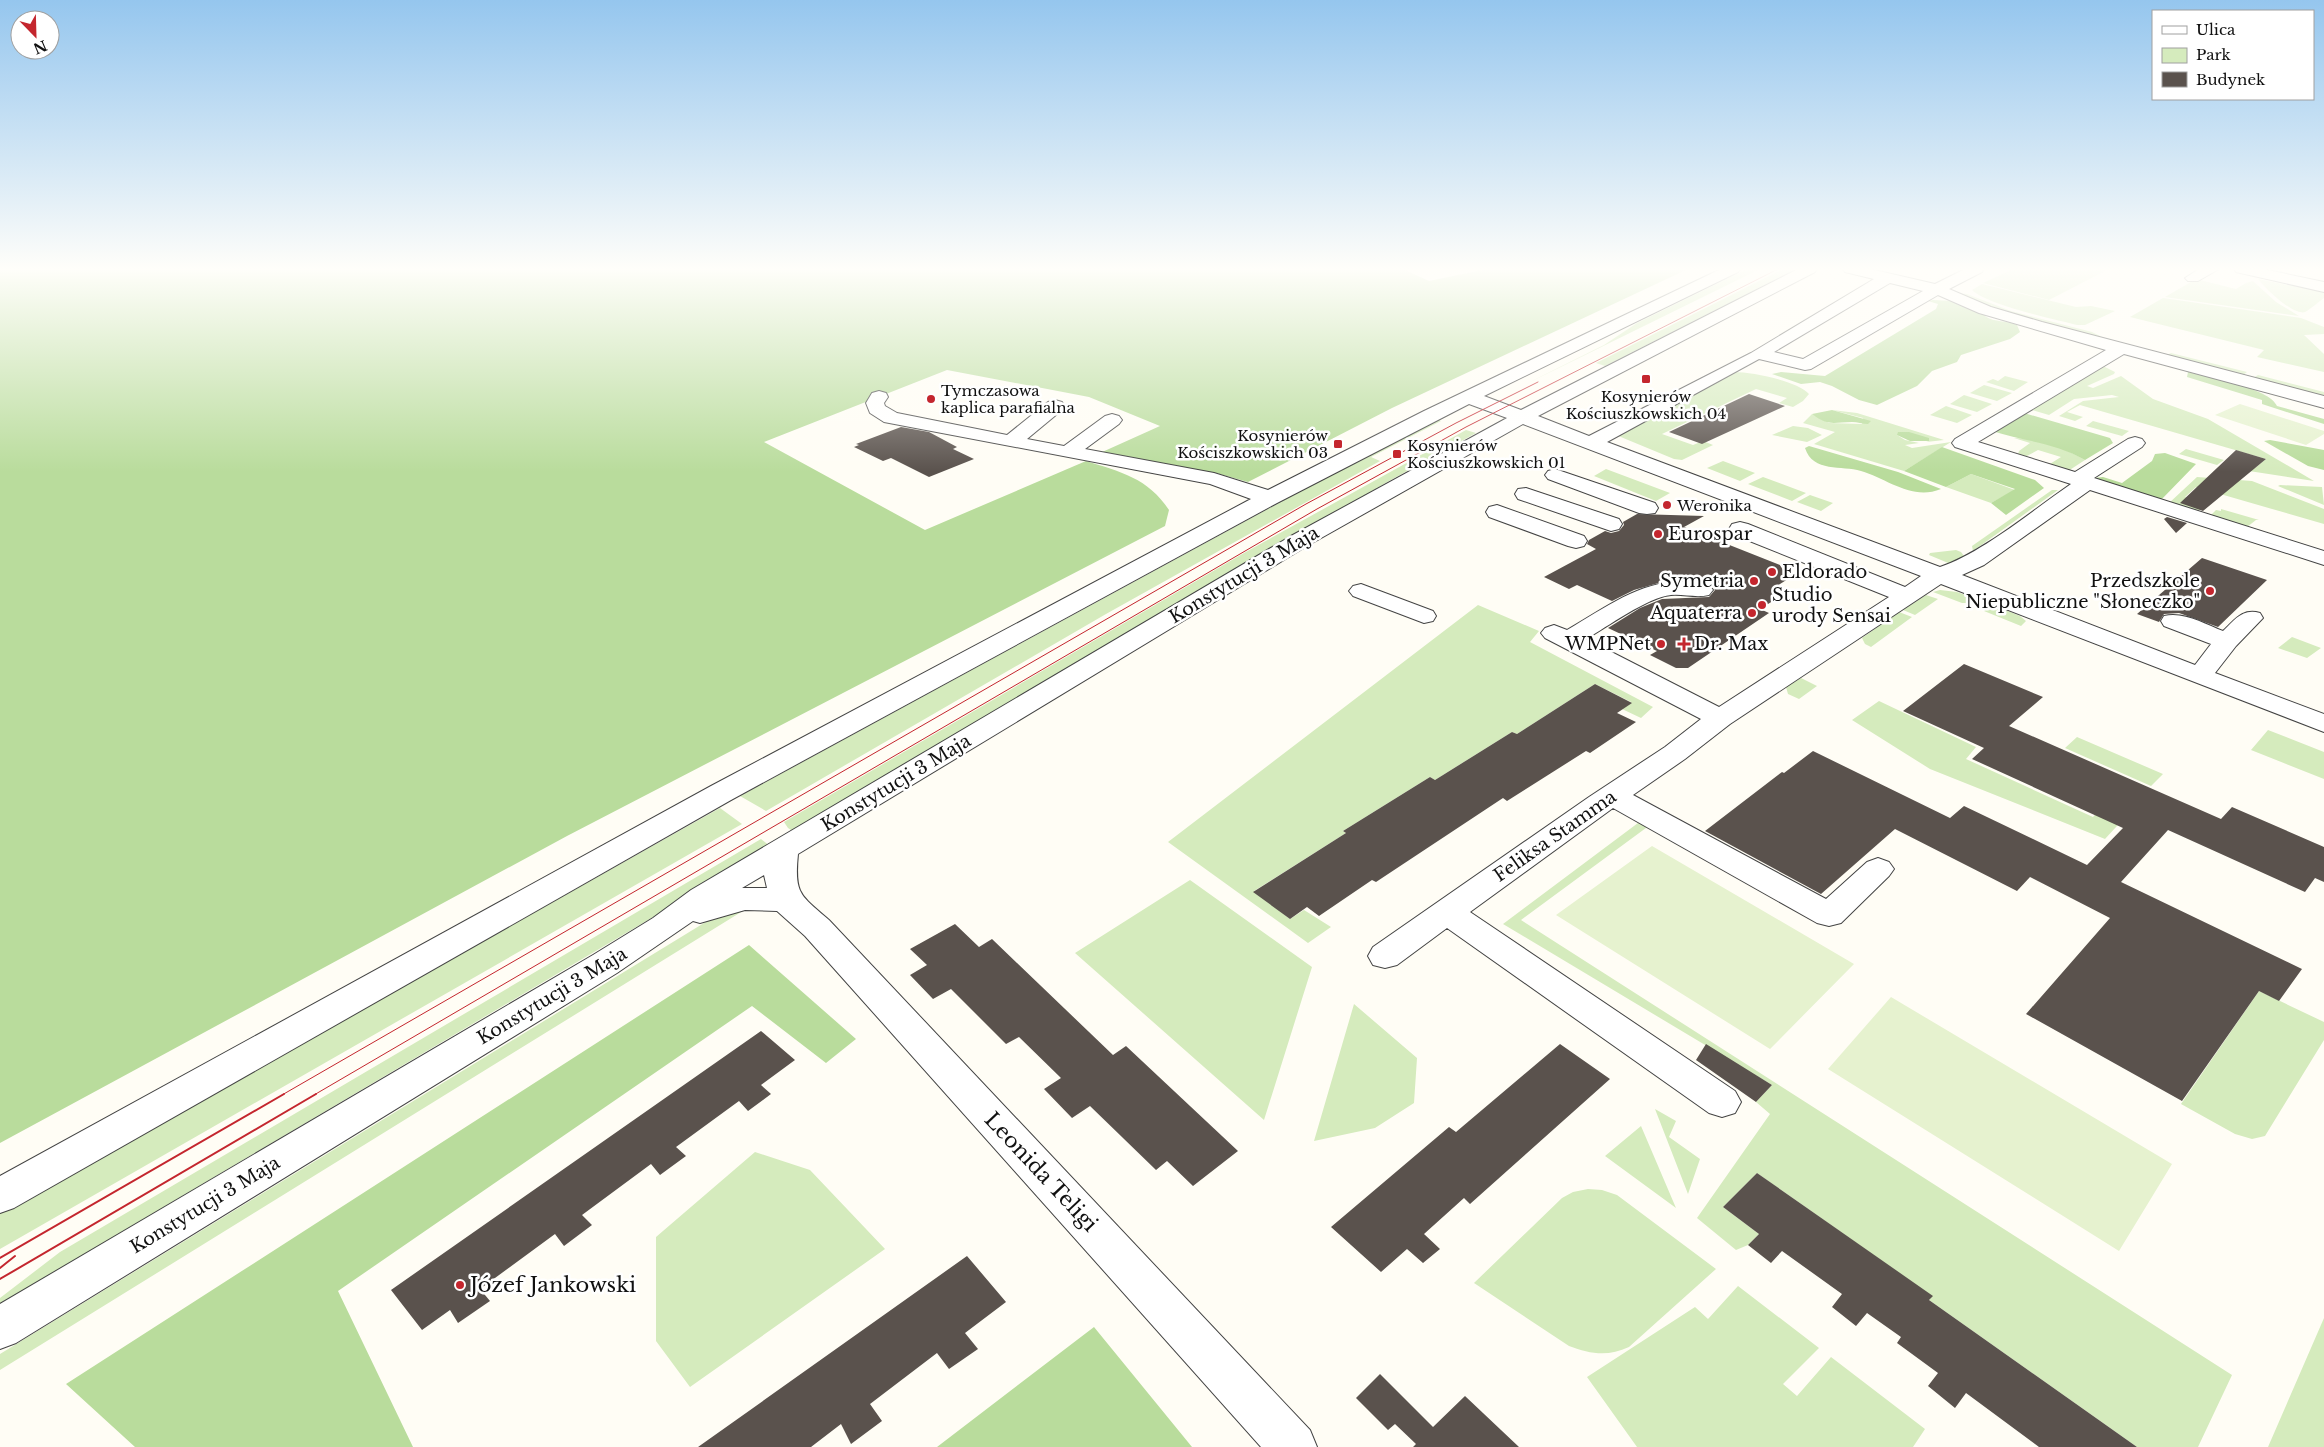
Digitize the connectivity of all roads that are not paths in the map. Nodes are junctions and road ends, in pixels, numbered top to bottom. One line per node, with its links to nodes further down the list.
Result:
1 (1594, 337): 10 (street)
2 (1679, 337): 14 (street, Konstytucji 3 Maja)
3 (1790, 337): 4 (street)
4 (1854, 337)
5 (2081, 337): 6 (street)
6 (2122, 348): 8 (street); 21 (street)
7 (1751, 358): 17 (street)
8 (2292, 393): 11 (street); 13 (street)
9 (880, 397): 16 (street)
10 (1469, 397): 14 (street); 23 (street)
11 (2324, 402)
12 (1055, 406): 16 (street)
13 (2324, 411)
14 (1524, 416): 17 (street); 42 (street, Konstytucji 3 Maja)
15 (1112, 420): 19 (street)
16 (1011, 442): 19 (street)
17 (1592, 442): 30 (street)
18 (2135, 443): 21 (street, Feliksa Stamma)
19 (1068, 452): 23 (street)
20 (1554, 475): 24 (street)
21 (2085, 484): 29 (street); 30 (street, Feliksa Stamma)
22 (1526, 494): 26 (street)
23 (1269, 498): 49 (street)
24 (1647, 508)
25 (1497, 512): 28 (street)
26 (1611, 524)
27 (1740, 529): 33 (street)
28 (1576, 541)
29 (2324, 558)
30 (1939, 575): 33 (street, Feliksa Stamma); 38 (street)
31 (1701, 590): 39 (street)
32 (1361, 592): 34 (street)
33 (1907, 596): 39 (street, Feliksa Stamma)
34 (1424, 616)
35 (2251, 618): 37 (street)
36 (2173, 621): 37 (street)
37 (2227, 641): 38 (street)
38 (2200, 675): 40 (street)
39 (1720, 718): 41 (street, Feliksa Stamma)
40 (2324, 724)
41 (1613, 796): 43 (street); 45 (street, Feliksa Stamma)
42 (783, 852): 44 (street); 46 (street, Konstytucji 3 Maja)
43 (1878, 870)
44 (785, 900): 46 (street); 51 (street, Leonida Teligi)
45 (1447, 912): 47 (street, Feliksa Stamma); 48 (street)
46 (665, 926): 50 (street, Konstytucji 3 Maja)
47 (1385, 956)
48 (1722, 1102)
49 (0, 1196)
50 (0, 1328)
51 (1293, 1447)

